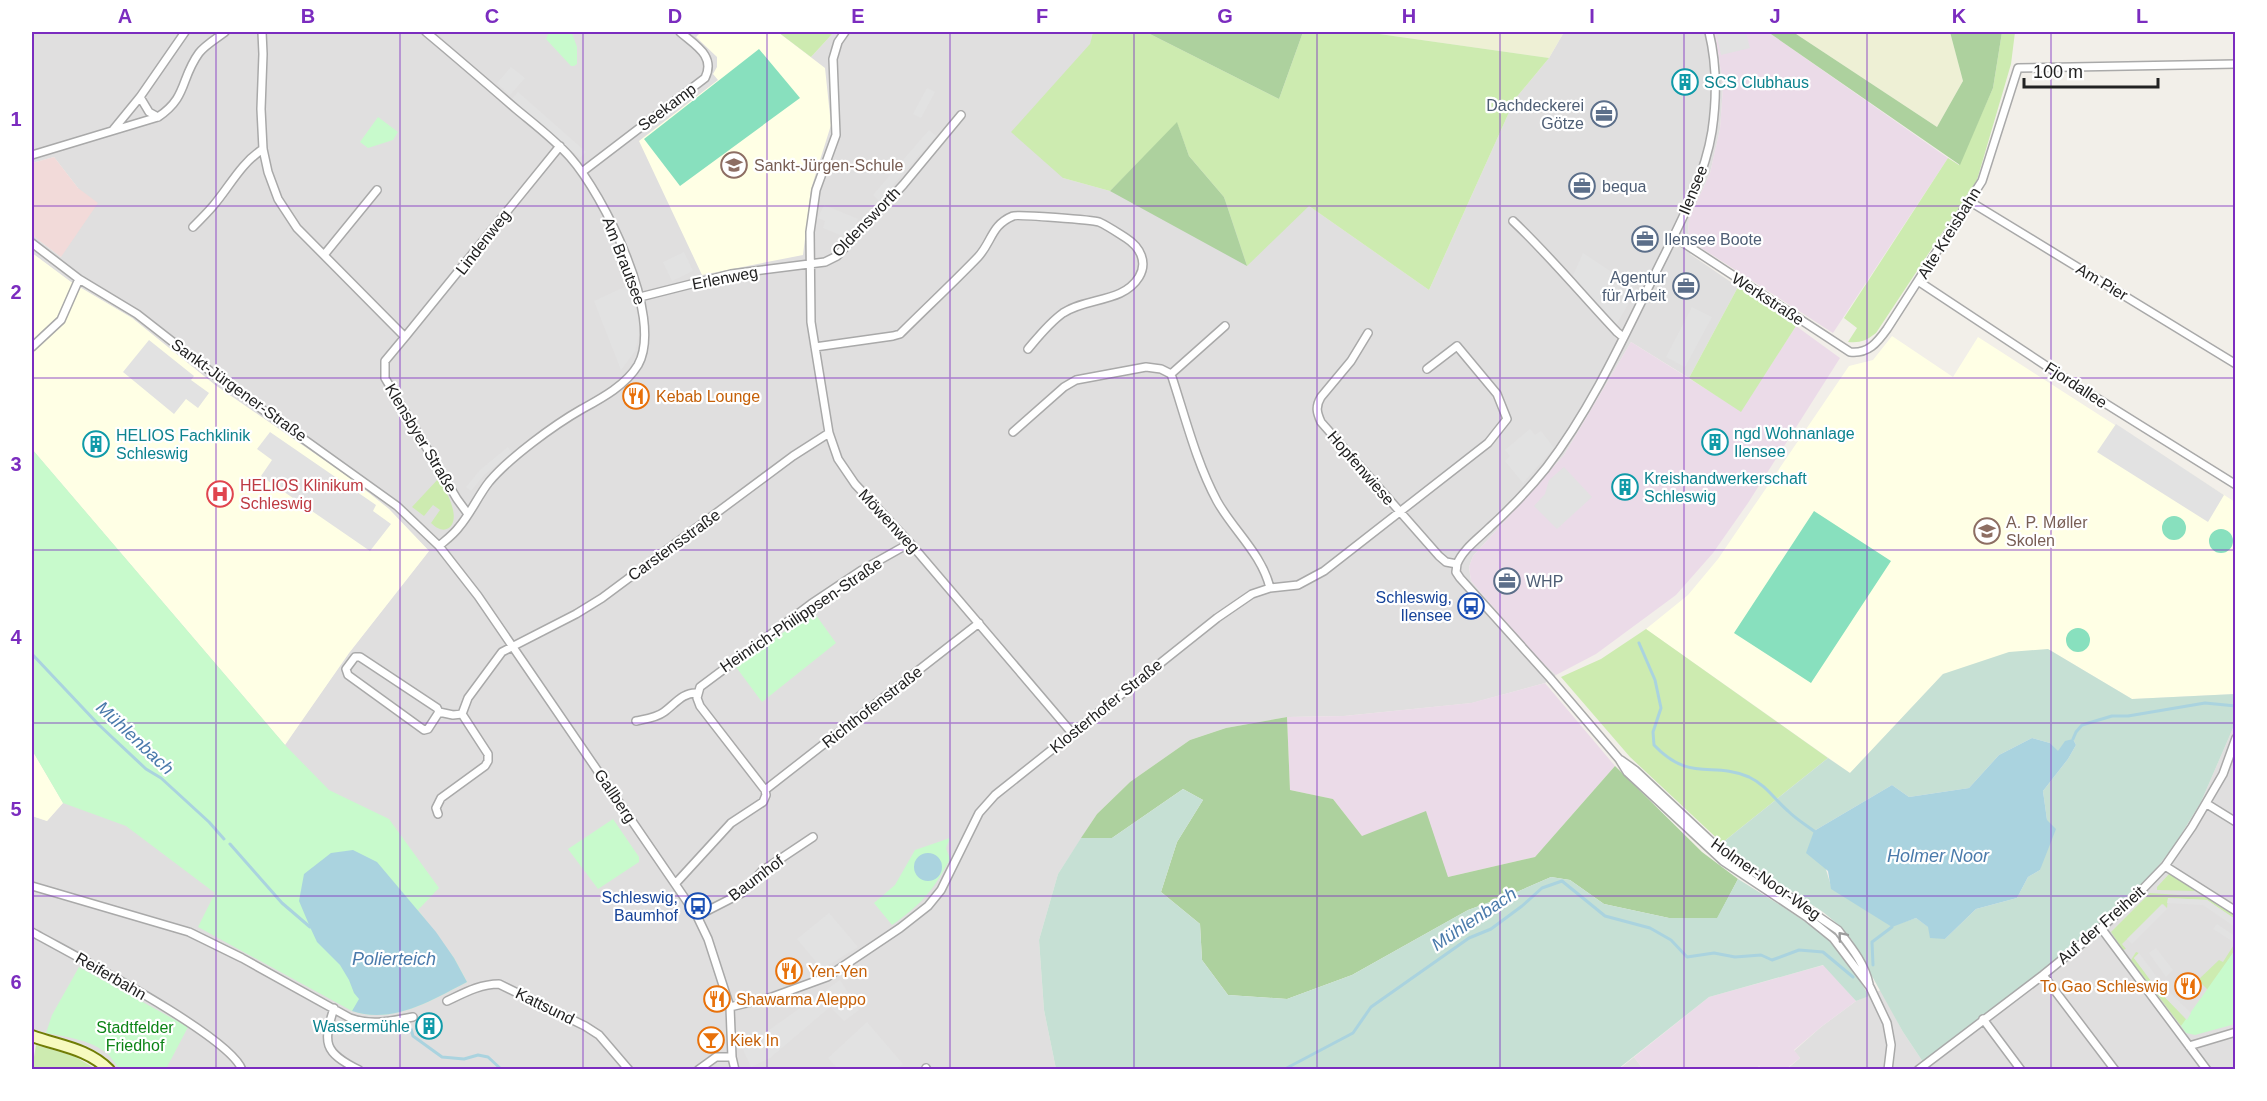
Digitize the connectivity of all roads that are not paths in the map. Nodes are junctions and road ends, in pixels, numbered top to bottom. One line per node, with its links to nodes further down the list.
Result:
1 (185, 32): 9 (street)
2 (225, 32): 11 (street)
3 (262, 32): 14 (street)
4 (426, 32): 13 (street, Am Brautsee)
5 (680, 32): 16 (street, Seekamp)
6 (845, 32): 24 (street, Möwenweg)
7 (1709, 32): 21 (street, Ilensee)
8 (2235, 64): 18 (street, Alte Kreisbahn)
9 (140, 97): 11 (street); 12 (street)
10 (961, 115): 24 (street, Oldensworth)
11 (158, 117): 12 (street)
12 (113, 130): 15 (street)
13 (560, 146): 16 (street, Am Brautsee); 30 (street, Lindenweg)
14 (264, 149): 20 (street); 23 (street)
15 (32, 156)
16 (582, 172): 27 (street, Am Brautsee)
17 (377, 190): 23 (street)
18 (1969, 201): 26 (street, Alte Kreisbahn); 36 (street, Am Pier)
19 (1513, 221): 31 (street)
20 (193, 227)
21 (1673, 236): 31 (street, Ilensee); 35 (street, Werkstraße)
22 (32, 243): 25 (street, Sankt-Jürgener-Straße)
23 (324, 255): 30 (street)
24 (811, 264): 27 (street, Erlenweg); 33 (street, Möwenweg)
25 (79, 279): 32 (street); 45 (street, Sankt-Jürgener-Straße)
26 (1918, 281): 35 (street, Alte Kreisbahn); 41 (street, Fjordallee)
27 (640, 297): 43 (street, Am Brautsee)
28 (1225, 326): 38 (street)
29 (1368, 333): 42 (street, Hopfenwiese)
30 (405, 337): 43 (street, Klensbyer Straße)
31 (1623, 337): 46 (street, Ilensee)
32 (32, 347)
33 (815, 347): 34 (street); 40 (street, Möwenweg)
34 (1028, 349)
35 (1866, 351)
36 (2235, 364)
37 (1428, 369): 42 (street, Klosterhofer Straße)
38 (1172, 374): 39 (street); 47 (street)
39 (1013, 432)
40 (829, 433): 44 (street, Möwenweg); 49 (street, Carstensstraße)
41 (2235, 485)
42 (1400, 512): 46 (street, Holmer-Noor-Weg); 47 (street, Klosterhofer Straße)
43 (468, 514): 45 (street, Am Brautsee)
44 (910, 543): 48 (street, Möwenweg); 50 (street, Heinrich-Philippsen-Straße)
45 (440, 546): 49 (street, Gallberg)
46 (1456, 564): 85 (street, Holmer-Noor-Weg)
47 (1270, 588): 54 (street, Klosterhofer Straße)
48 (979, 623): 54 (street, Möwenweg); 56 (street, Richthofenstraße)
49 (513, 648): 52 (street, Carstensstraße); 62 (street, Gallberg)
50 (697, 693): 53 (street, Heinrich-Philippsen-Straße); 56 (street)
51 (439, 712): 51 (street); 52 (street)
52 (462, 714): 58 (street)
53 (636, 722)
54 (1072, 733): 70 (street, Klosterhofer Straße)
55 (2235, 738): 57 (street, Auf der Freiheit)
56 (765, 790): 62 (street)
57 (2207, 804): 59 (street); 61 (street, Auf der Freiheit)
58 (438, 814)
59 (2235, 822)
60 (813, 837): 65 (street, Baumhof)
61 (2164, 866): 64 (street); 66 (street, Auf der Freiheit)
62 (676, 883): 65 (street, Gallberg)
63 (32, 886): 71 (street)
64 (2235, 911)
65 (697, 916): 70 (street, Gallberg)
66 (2101, 928): 68 (street, Auf der Freiheit); 76 (street)
67 (32, 932): 80 (street, Reiferbahn)
68 (2043, 975): 73 (street, Auf der Freiheit); 87 (street)
69 (447, 1001): 82 (street, Kattsund)
70 (730, 1007): 77 (street, Gallberg)
71 (334, 1008): 72 (street); 81 (street)
72 (413, 1017)
73 (1983, 1020): 78 (street, Auf der Freiheit); 86 (street)
74 (2235, 1032): 76 (street)
75 (32, 1036): 79 (street)
76 (2189, 1046): 88 (street)
77 (732, 1057): 83 (street); 84 (street, Gallberg)
78 (1920, 1069)
79 (109, 1070)
80 (242, 1070)
81 (359, 1070)
82 (629, 1070)
83 (698, 1070)
84 (735, 1070)
85 (1888, 1070)
86 (2021, 1070)
87 (2115, 1070)
88 (2207, 1070)

